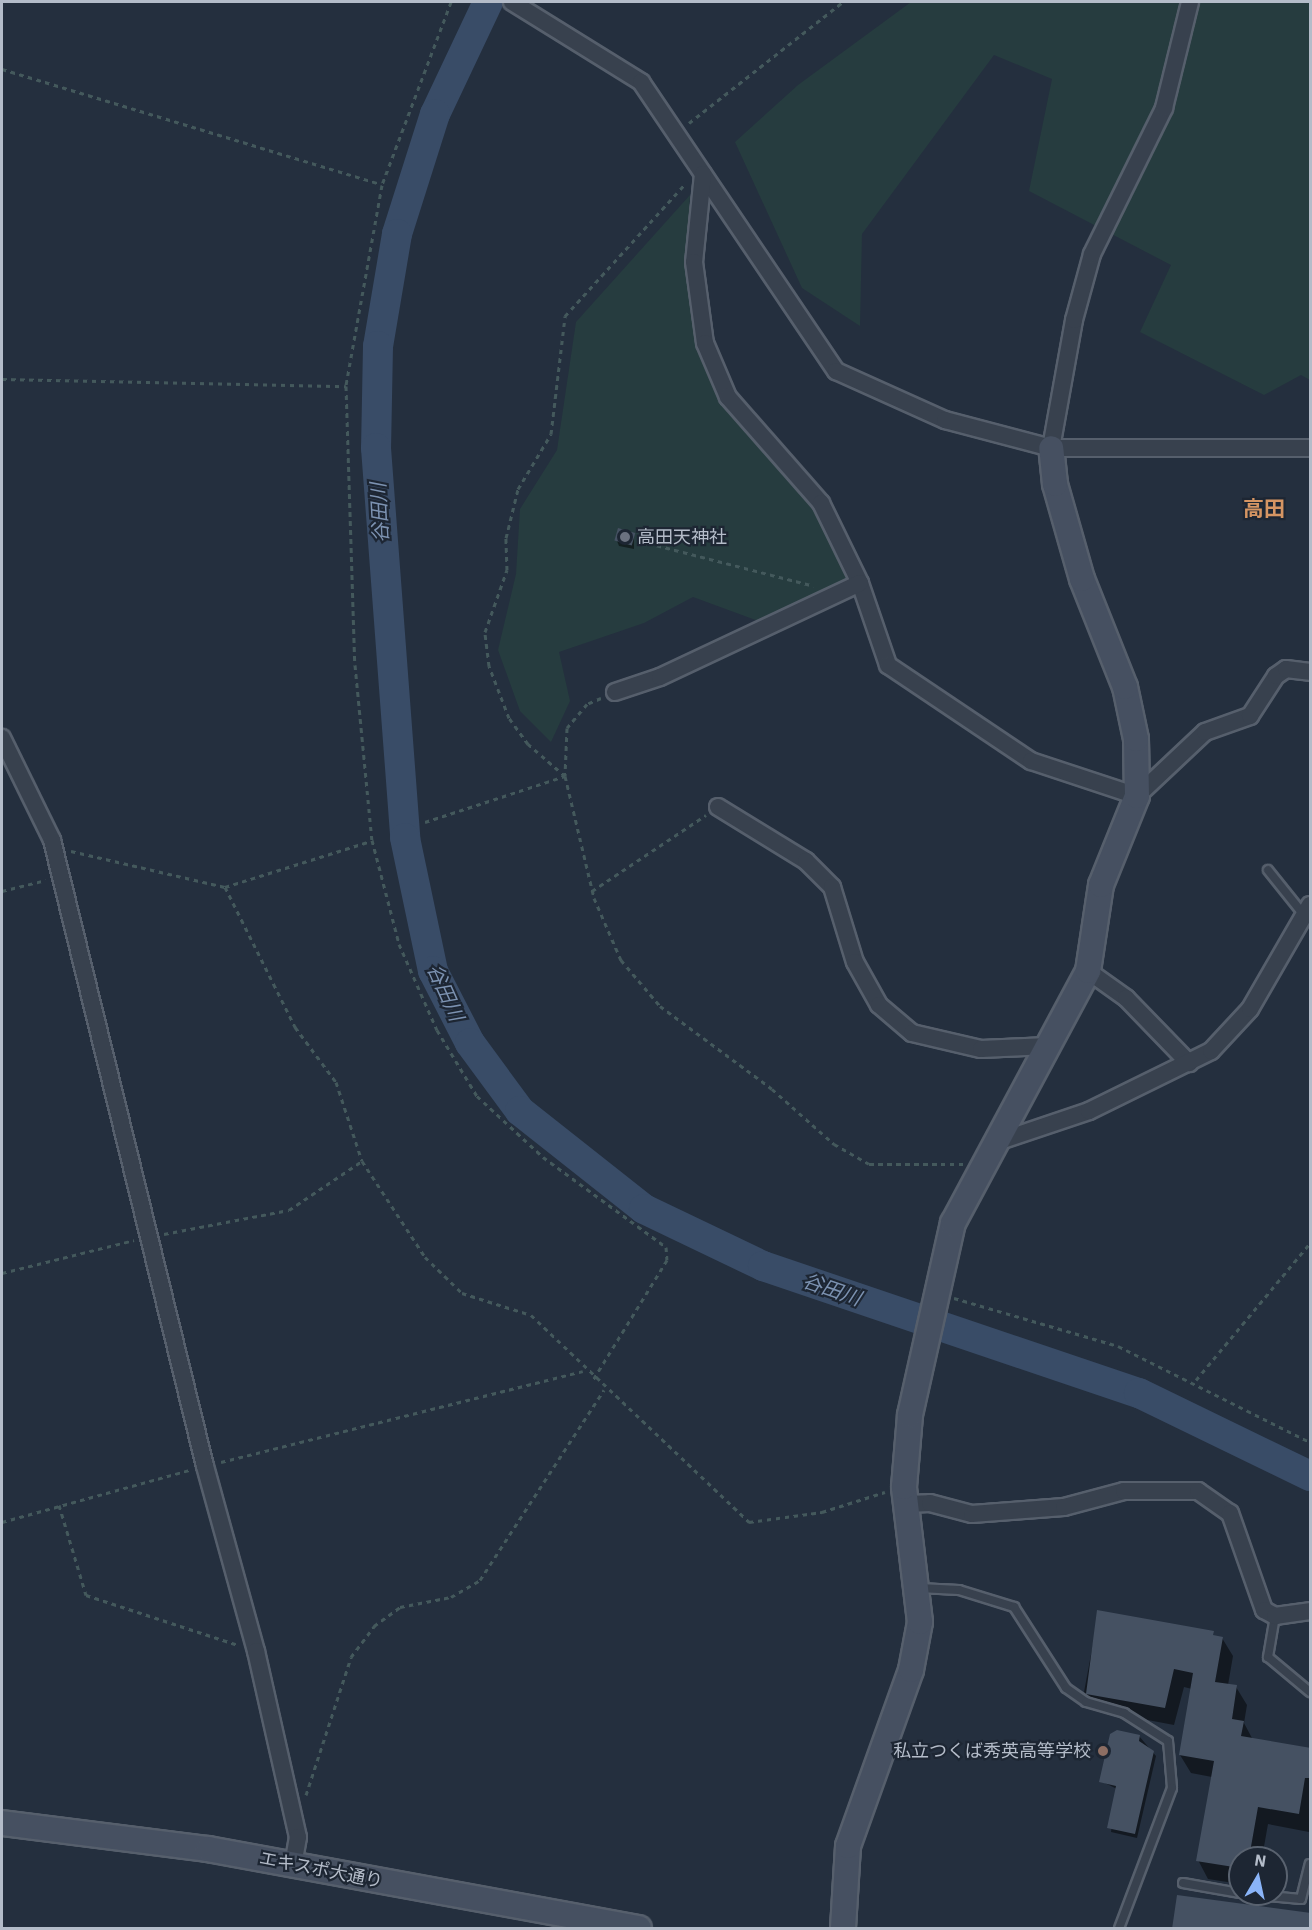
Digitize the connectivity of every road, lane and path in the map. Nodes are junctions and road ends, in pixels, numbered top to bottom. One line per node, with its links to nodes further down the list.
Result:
1 (451, 2): 8 (path)
2 (843, 2): 6 (path)
3 (1190, 2): 11 (street)
4 (514, 3): 6 (street)
5 (2, 69): 8 (path)
6 (678, 132): 7 (street)
7 (702, 171): 11 (street); 14 (street); 19 (path)
8 (382, 185): 10 (path)
9 (2, 379): 10 (path)
10 (346, 386): 24 (path)
11 (1051, 448): 12 (street); 20 (street)
12 (1311, 448)
13 (648, 543): 15 (path)
14 (860, 583): 15 (street); 20 (street)
15 (839, 594): 17 (street)
16 (1311, 672): 20 (street)
17 (615, 692): 19 (path)
18 (2, 738): 23 (street)
19 (565, 776): 22 (path); 29 (path)
20 (1137, 796): 31 (street)
21 (718, 807): 29 (path); 32 (street)
22 (425, 822)
23 (52, 840): 26 (street); 27 (path)
24 (372, 840): 27 (path); 42 (path)
25 (1268, 870): 30 (lane)
26 (61, 876): 28 (path); 37 (street)
27 (225, 887): 35 (path)
28 (2, 891)
29 (592, 891): 36 (path)
30 (1307, 910): 33 (street)
31 (1088, 971): 32 (street); 33 (street)
32 (1048, 1046): 34 (street)
33 (1189, 1063): 34 (street)
34 (994, 1143): 36 (street)
35 (362, 1161): 37 (path); 41 (path)
36 (980, 1166): 40 (street)
37 (148, 1237): 39 (path); 46 (street)
38 (1311, 1243): 43 (path)
39 (2, 1273)
40 (938, 1294): 43 (path); 47 (street)
41 (583, 1371): 42 (path); 46 (path)
42 (593, 1380): 44 (path)
43 (1196, 1380): 45 (path)
44 (604, 1390): 47 (path); 55 (path)
45 (1311, 1442)
46 (205, 1466): 48 (path); 53 (street)
47 (904, 1495): 50 (street); 52 (street)
48 (59, 1505): 49 (path); 53 (path)
49 (2, 1522)
50 (916, 1588): 63 (street); 64 (lane)
51 (1311, 1611): 52 (street)
52 (1275, 1617): 54 (lane)
53 (256, 1651): 55 (street)
54 (1311, 1692)
55 (294, 1818): 57 (street)
56 (2, 1823): 57 (street, エキスポ大通り)
57 (293, 1864): 62 (street, エキスポ大通り)
58 (1311, 1864): 61 (lane)
59 (1183, 1883): 60 (lane)
60 (1228, 1891)
61 (1288, 1898)
62 (639, 1929)
63 (843, 1929)
64 (1119, 1929)

